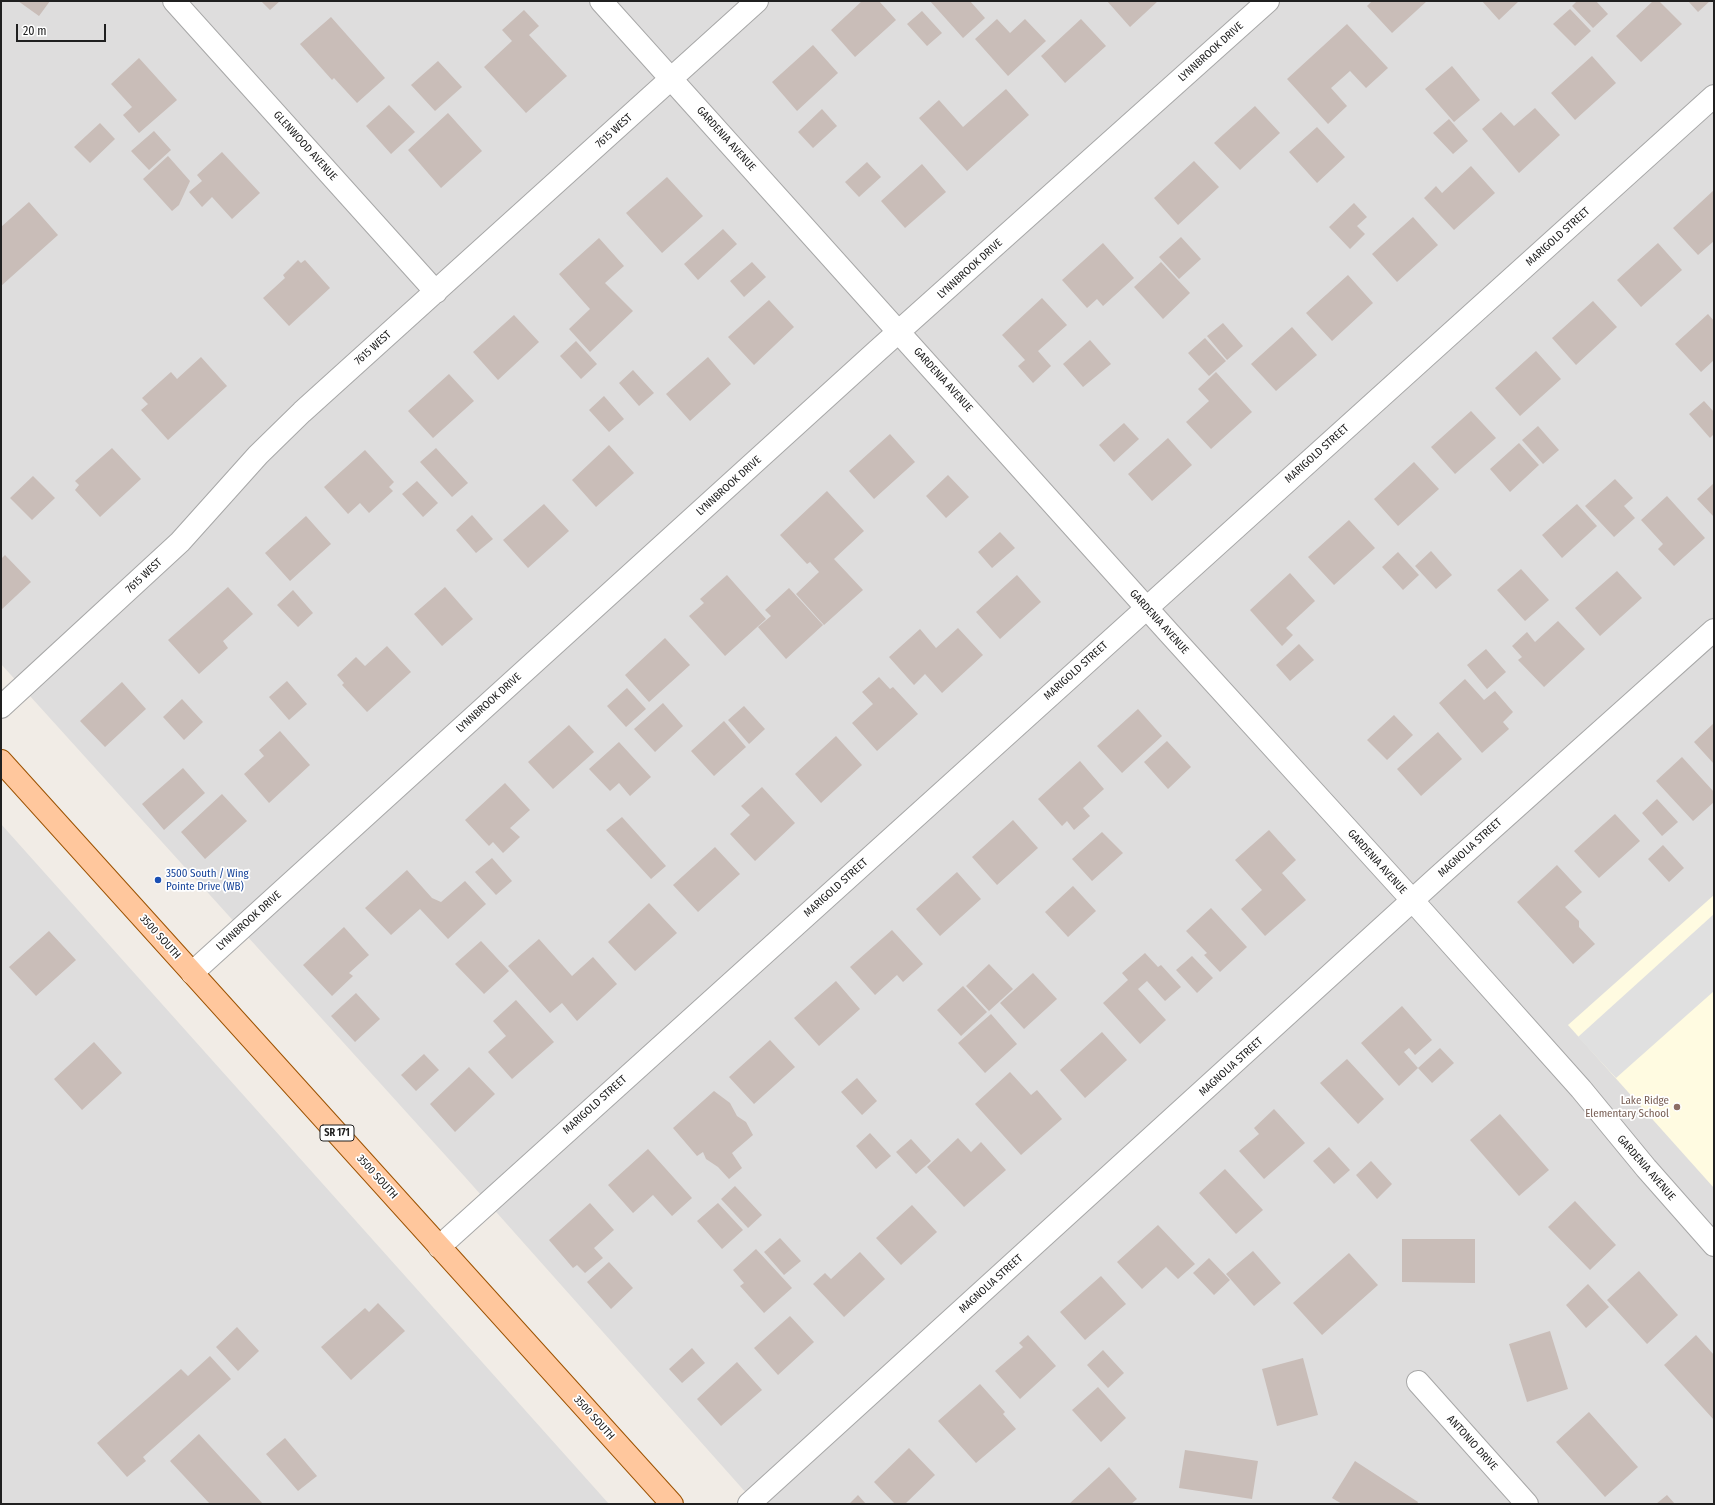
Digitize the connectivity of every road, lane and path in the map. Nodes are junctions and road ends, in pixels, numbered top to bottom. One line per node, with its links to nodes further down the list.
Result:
1 (174, 1): 7 (street, GLENWOOD AVENUE)
2 (601, 1): 5 (street, GARDENIA AVENUE)
3 (757, 1): 5 (street, 7615 WEST)
4 (1268, 1): 8 (street, LYNNBROOK DRIVE)
5 (672, 78): 7 (street, 7615 WEST); 8 (street, GARDENIA AVENUE)
6 (1714, 96): 9 (street, MARIGOLD STREET)
7 (436, 292): 11 (street, 7615 WEST)
8 (899, 332): 9 (street, GARDENIA AVENUE); 14 (street, LYNNBROOK DRIVE)
9 (1146, 607): 13 (street, GARDENIA AVENUE); 16 (street, MARIGOLD STREET)
10 (1714, 630): 13 (street, MAGNOLIA STREET)
11 (1, 707)
12 (1, 761): 14 (main road, 3500 SOUTH / SR 171)
13 (1413, 901): 15 (street, GARDENIA AVENUE); 19 (street, MAGNOLIA STREET)
14 (192, 973): 16 (main road, 3500 SOUTH / SR 171)
15 (1714, 1244)
16 (439, 1247): 18 (main road, 3500 SOUTH / SR 171)
17 (1418, 1382): 20 (street, ANTONIO DRIVE)
18 (672, 1504)
19 (748, 1504)
20 (1527, 1504)

